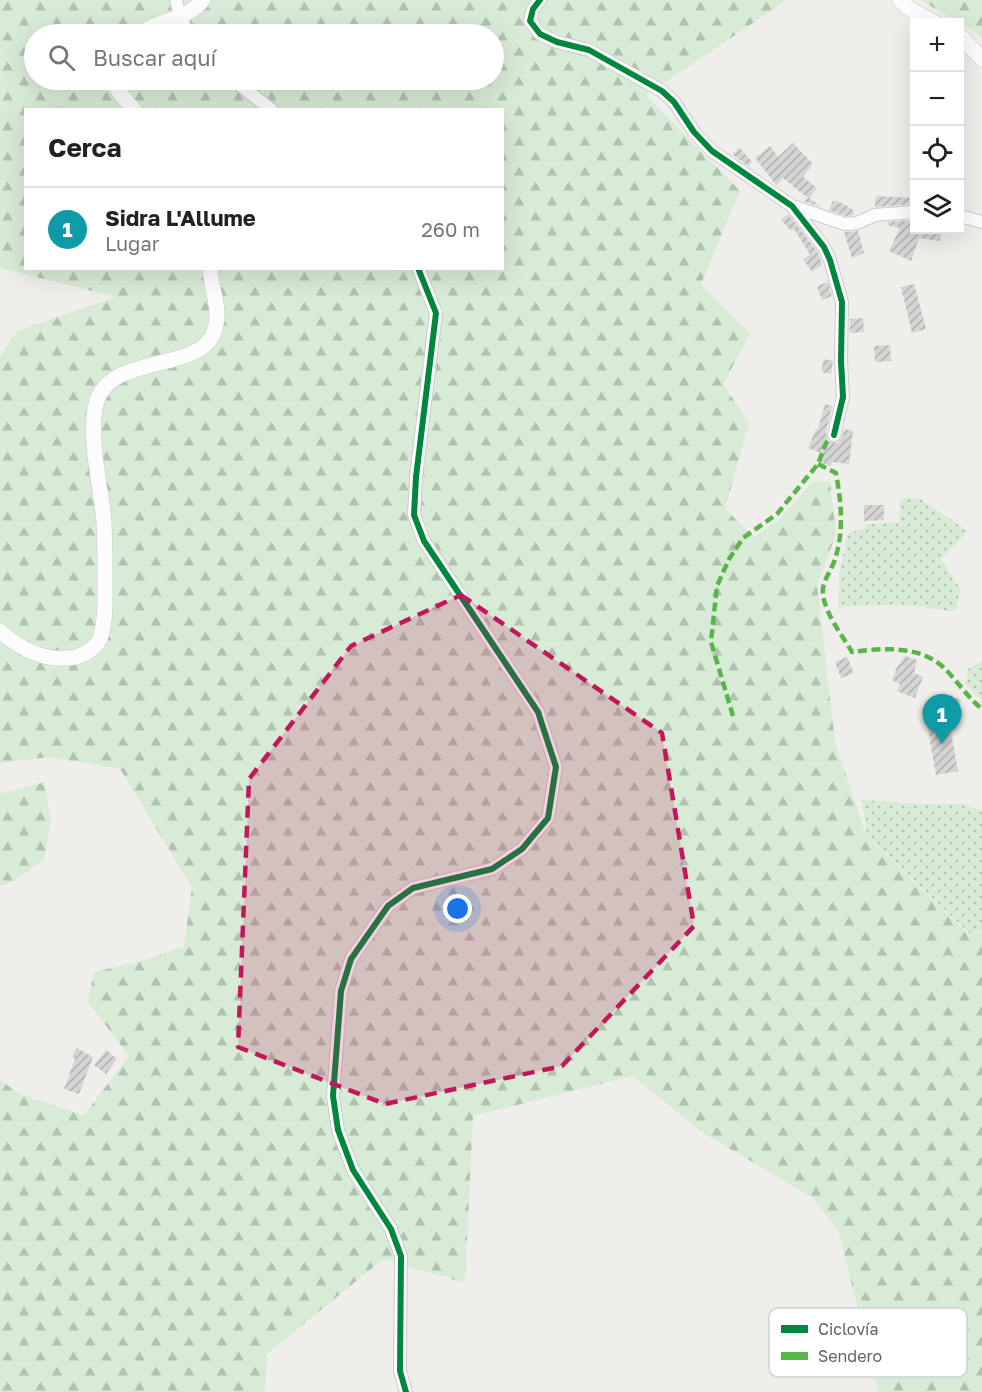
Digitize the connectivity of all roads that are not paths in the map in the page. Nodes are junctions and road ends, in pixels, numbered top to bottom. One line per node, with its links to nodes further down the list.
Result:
1 (176, 0): 5 (street)
2 (203, 0): 5 (street)
3 (540, 0): 15 (street)
4 (900, 0): 6 (street)
5 (180, 17): 7 (street); 8 (street)
6 (927, 18)
7 (163, 24)
8 (184, 24)
9 (964, 40): 10 (street)
10 (982, 59)
11 (118, 90): 13 (street)
12 (246, 90): 14 (street)
13 (132, 108)
14 (269, 108)
15 (792, 206): 16 (street); 21 (street)
16 (910, 212)
17 (964, 217): 18 (street)
18 (982, 222)
19 (210, 270): 22 (street)
20 (419, 270): 23 (street)
21 (834, 435)
22 (0, 631)
23 (406, 1392)

